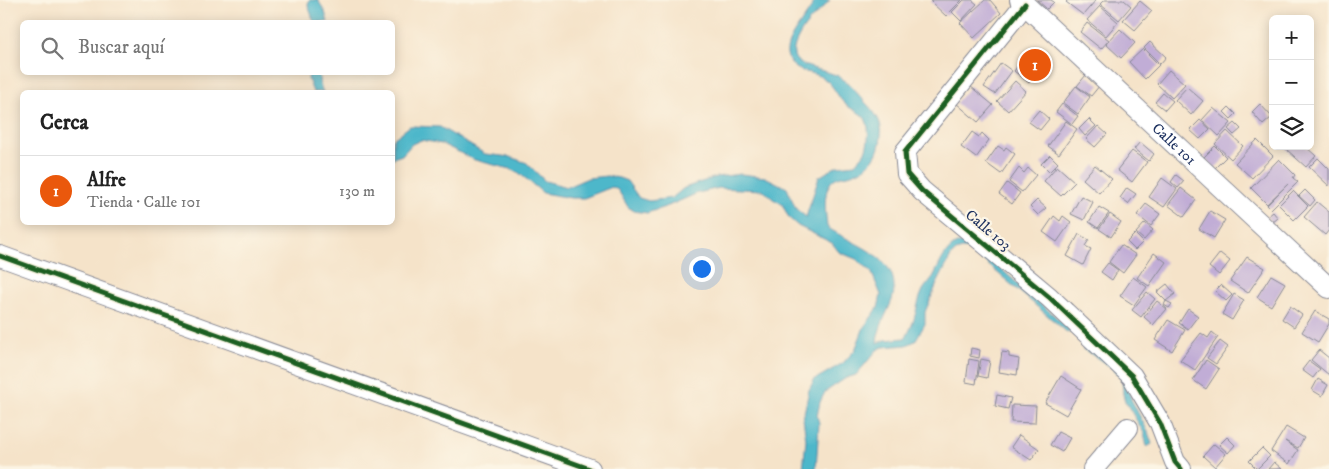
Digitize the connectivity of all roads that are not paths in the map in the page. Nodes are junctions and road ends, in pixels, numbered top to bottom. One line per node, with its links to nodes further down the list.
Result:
1 (1023, 2): 3 (street, Calle 101); 7 (street, Calle 103)
2 (0, 256): 5 (street)
3 (1329, 288)
4 (1128, 428): 6 (street)
5 (590, 469)
6 (1094, 469)
7 (1181, 469)

